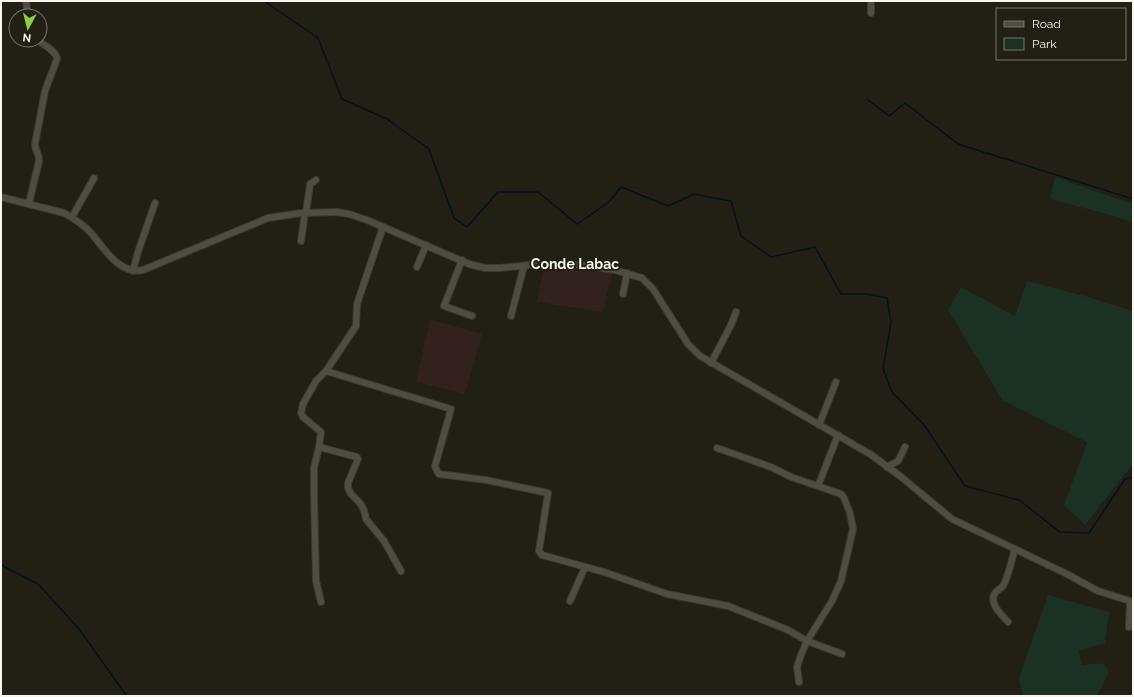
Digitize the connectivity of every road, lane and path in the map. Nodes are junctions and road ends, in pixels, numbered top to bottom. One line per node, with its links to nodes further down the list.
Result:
1 (871, 1): 2 (street)
2 (871, 13)
3 (48, 47): 7 (street)
4 (94, 178): 10 (street)
5 (316, 180): 9 (street)
6 (1, 197): 7 (street)
7 (29, 203): 10 (street)
8 (154, 203): 17 (street)
9 (305, 213): 11 (street); 12 (street); 17 (street)
10 (72, 217): 17 (street)
11 (383, 227): 13 (street); 24 (street)
12 (301, 241)
13 (426, 245): 14 (street); 16 (street)
14 (462, 260): 15 (street); 21 (street)
15 (524, 266): 18 (street); 22 (street)
16 (417, 267)
17 (133, 271)
18 (627, 273): 19 (street); 23 (street)
19 (623, 294)
20 (736, 312): 23 (street)
21 (472, 316)
22 (511, 316)
23 (711, 363): 26 (street)
24 (326, 371): 28 (street); 34 (street)
25 (836, 382): 26 (street)
26 (819, 425): 27 (street)
27 (838, 435): 31 (street); 32 (street)
28 (319, 447): 35 (street); 37 (street)
29 (905, 447): 31 (street)
30 (717, 448): 32 (street)
31 (887, 467): 33 (street)
32 (818, 486): 41 (street)
33 (1015, 549): 38 (street); 39 (street)
34 (584, 567): 36 (street); 41 (street)
35 (401, 571)
36 (570, 601)
37 (321, 602)
38 (1131, 602): 40 (street)
39 (1008, 622)
40 (1128, 627)
41 (807, 641): 42 (street); 43 (street)
42 (842, 654)
43 (799, 682)

